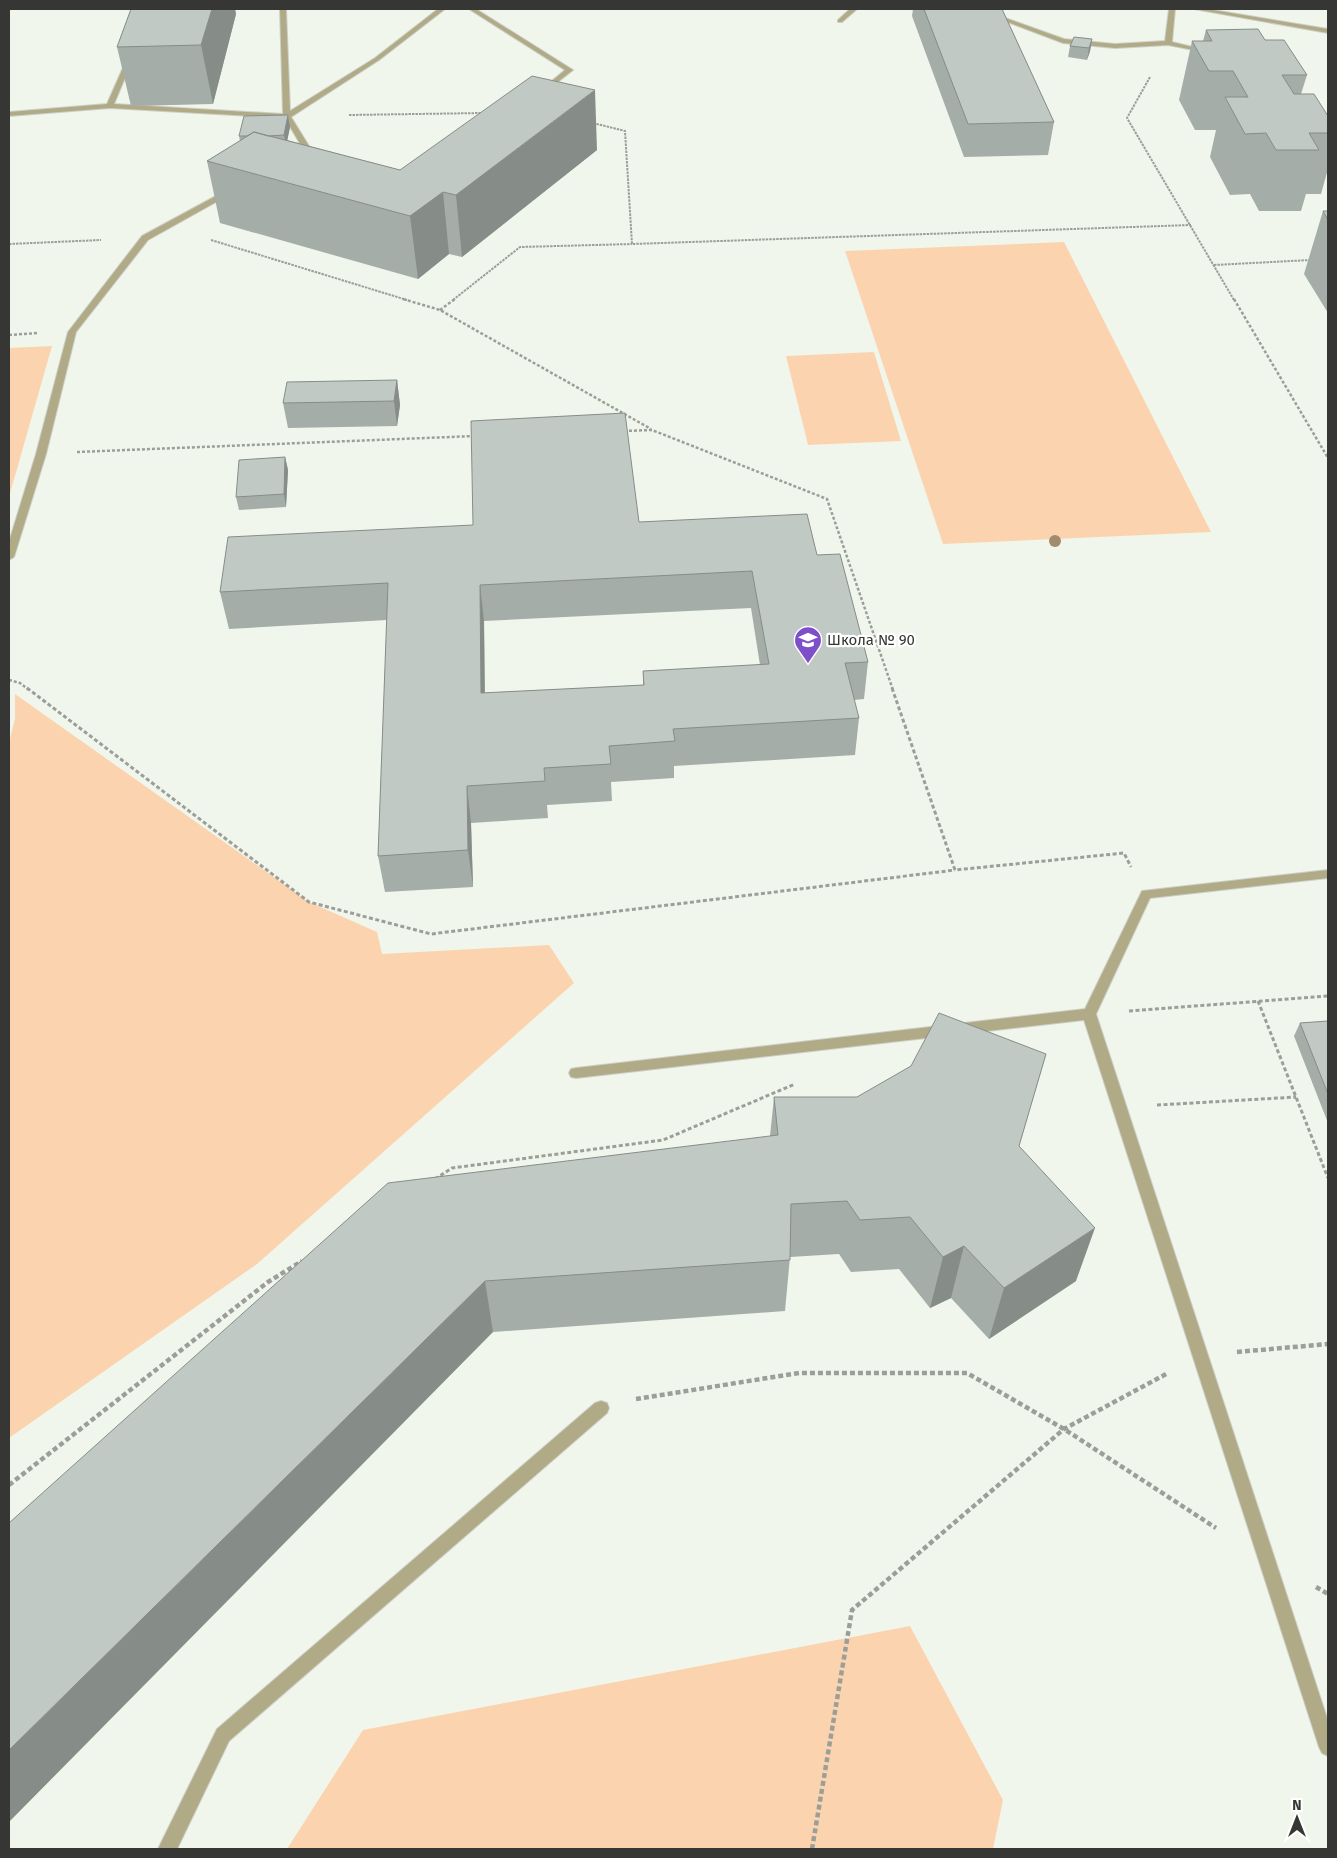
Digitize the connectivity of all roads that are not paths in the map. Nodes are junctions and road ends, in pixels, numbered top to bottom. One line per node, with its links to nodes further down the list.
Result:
1 (283, 9): 17 (street)
2 (437, 9): 3 (street)
3 (442, 9): 17 (street)
4 (472, 9): 15 (street)
5 (854, 9): 9 (street)
6 (1172, 9): 11 (street)
7 (1197, 9): 10 (street)
8 (982, 12): 11 (street)
9 (840, 21)
10 (1328, 31)
11 (1168, 43): 13 (street)
12 (133, 53): 14 (street)
13 (1212, 53)
14 (110, 106): 16 (street); 17 (street)
15 (514, 112)
16 (9, 114)
17 (287, 116): 18 (street)
18 (307, 150): 19 (street); 20 (street)
19 (299, 155)
20 (317, 167)
21 (239, 187): 22 (street)
22 (9, 556)
23 (1328, 874): 24 (street)
24 (1089, 1014): 25 (street); 27 (street)
25 (576, 1073)
26 (601, 1408): 28 (street)
27 (1328, 1747)
28 (167, 1849)

